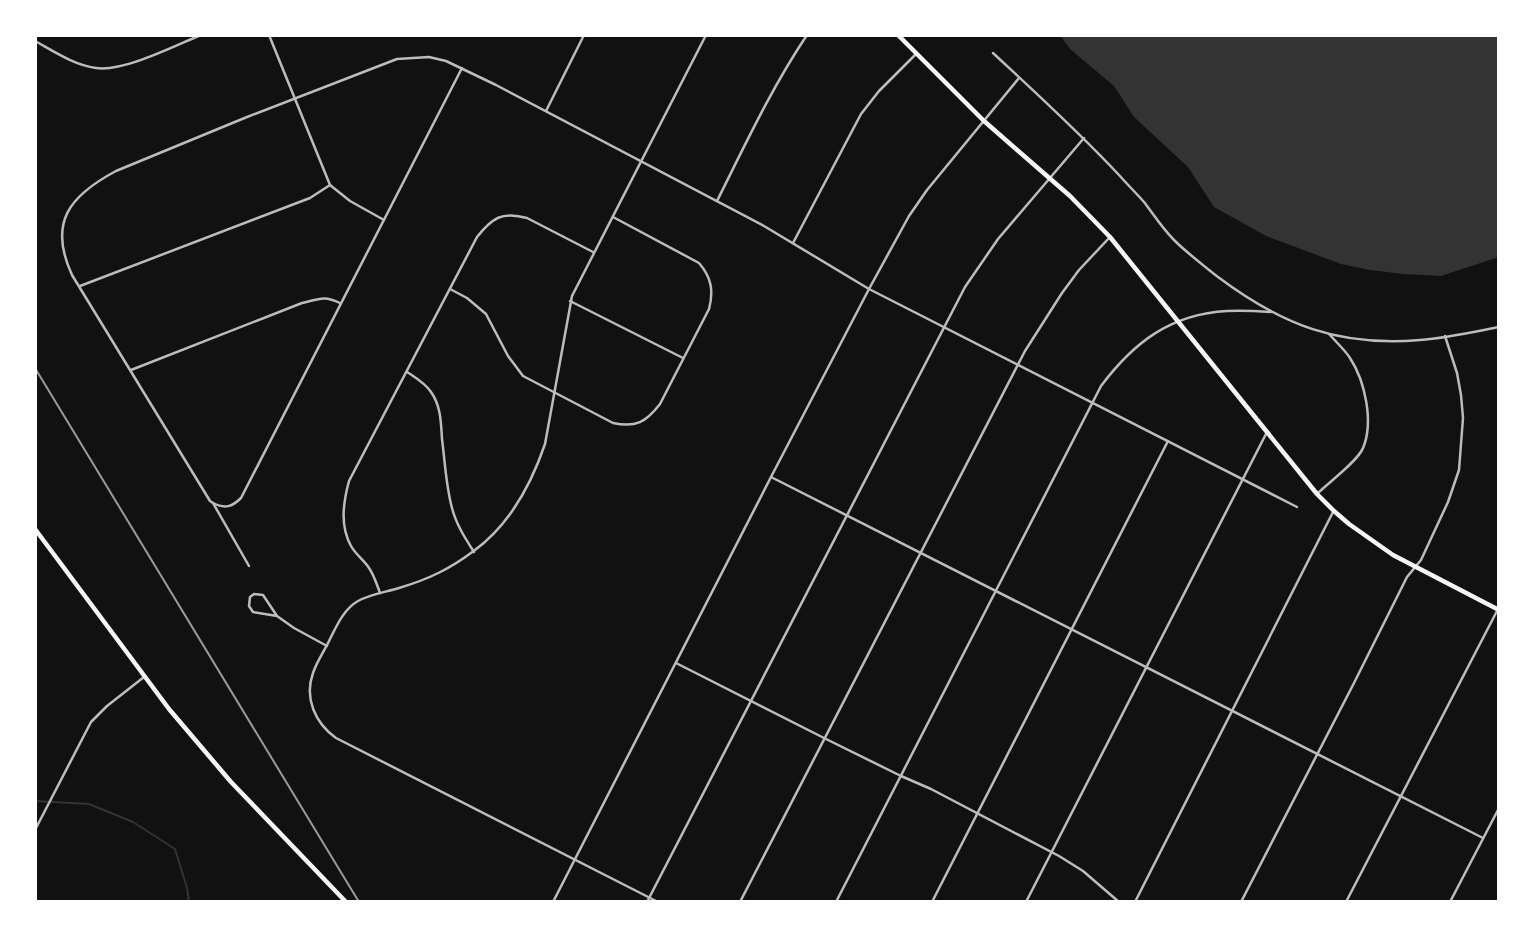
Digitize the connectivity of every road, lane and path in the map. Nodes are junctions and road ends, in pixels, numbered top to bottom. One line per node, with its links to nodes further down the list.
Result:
1 (201, 35): 7 (street)
2 (269, 35): 12 (street)
3 (584, 35): 13 (street)
4 (706, 35): 16 (street)
5 (807, 35): 19 (street)
6 (898, 35): 8 (main road)
7 (35, 41)
8 (916, 53): 14 (main road); 23 (street)
9 (993, 53): 11 (street)
10 (462, 68): 12 (street); 13 (street); 21 (street)
11 (1019, 78): 14 (street); 15 (street)
12 (295, 99): 18 (street); 25 (street)
13 (546, 111): 16 (street)
14 (984, 121): 17 (main road); 27 (street)
15 (1084, 138): 17 (street); 30 (street)
16 (640, 161): 19 (street); 20 (street)
17 (1049, 178): 22 (main road); 32 (street)
18 (330, 186): 21 (street); 25 (street)
19 (717, 201): 23 (street)
20 (612, 216): 24 (street); 36 (street)
21 (384, 220): 29 (street)
22 (1110, 237): 31 (main road); 37 (street)
23 (793, 243): 27 (street)
24 (593, 252): 26 (street); 28 (street)
25 (79, 286): 38 (street)
26 (450, 289): 39 (street); 40 (street)
27 (869, 289): 32 (street); 44 (street)
28 (570, 301): 36 (street); 40 (street)
29 (340, 303): 38 (street); 47 (street)
30 (1271, 312): 31 (street); 34 (street)
31 (1178, 321): 41 (street); 42 (main road)
32 (945, 327): 37 (street); 50 (street)
33 (1499, 327): 35 (street)
34 (1329, 334): 35 (street); 46 (street)
35 (1446, 336): 55 (street)
36 (684, 359): 40 (street)
37 (1018, 365): 41 (street); 53 (street)
38 (130, 371): 47 (street)
39 (407, 372): 52 (street); 57 (street)
40 (554, 393): 52 (street)
41 (1093, 402): 43 (street); 56 (street)
42 (1266, 432): 45 (street); 46 (main road)
43 (1168, 441): 45 (street); 60 (street)
44 (771, 477): 50 (street); 62 (street)
45 (1241, 479): 48 (street); 63 (street)
46 (1317, 494): 49 (main road)
47 (213, 503): 54 (street)
48 (1297, 507)
49 (1334, 511): 55 (main road); 66 (street)
50 (848, 516): 53 (street); 65 (street)
51 (35, 529): 64 (main road)
52 (474, 552): 57 (street)
53 (921, 553): 56 (street); 67 (street)
54 (248, 566)
55 (1416, 566): 58 (main road); 68 (street)
56 (996, 591): 60 (street); 69 (street)
57 (380, 593): 61 (street)
58 (1499, 609): 70 (street)
59 (277, 616): 59 (street); 61 (street)
60 (1071, 629): 63 (street); 72 (street)
61 (327, 646): 76 (street)
62 (676, 663): 65 (street); 76 (street)
63 (1146, 668): 66 (street); 75 (street)
64 (144, 677): 73 (street); 78 (main road)
65 (752, 702): 67 (street); 77 (street)
66 (1232, 712): 68 (street); 86 (street)
67 (826, 739): 69 (street); 81 (street)
68 (1317, 755): 70 (street); 87 (street)
69 (901, 776): 72 (street); 82 (street)
70 (1400, 797): 74 (street); 88 (street)
71 (1499, 808): 74 (street)
72 (977, 814): 75 (street); 83 (street)
73 (35, 830)
74 (1483, 838): 89 (street)
75 (1051, 853): 84 (street); 85 (street)
76 (575, 860): 77 (street); 79 (street)
77 (648, 900): 80 (street)
78 (346, 902)
79 (553, 902)
80 (658, 902)
81 (740, 902)
82 (836, 902)
83 (932, 902)
84 (1026, 902)
85 (1119, 902)
86 (1135, 902)
87 (1241, 902)
88 (1346, 902)
89 (1450, 902)

